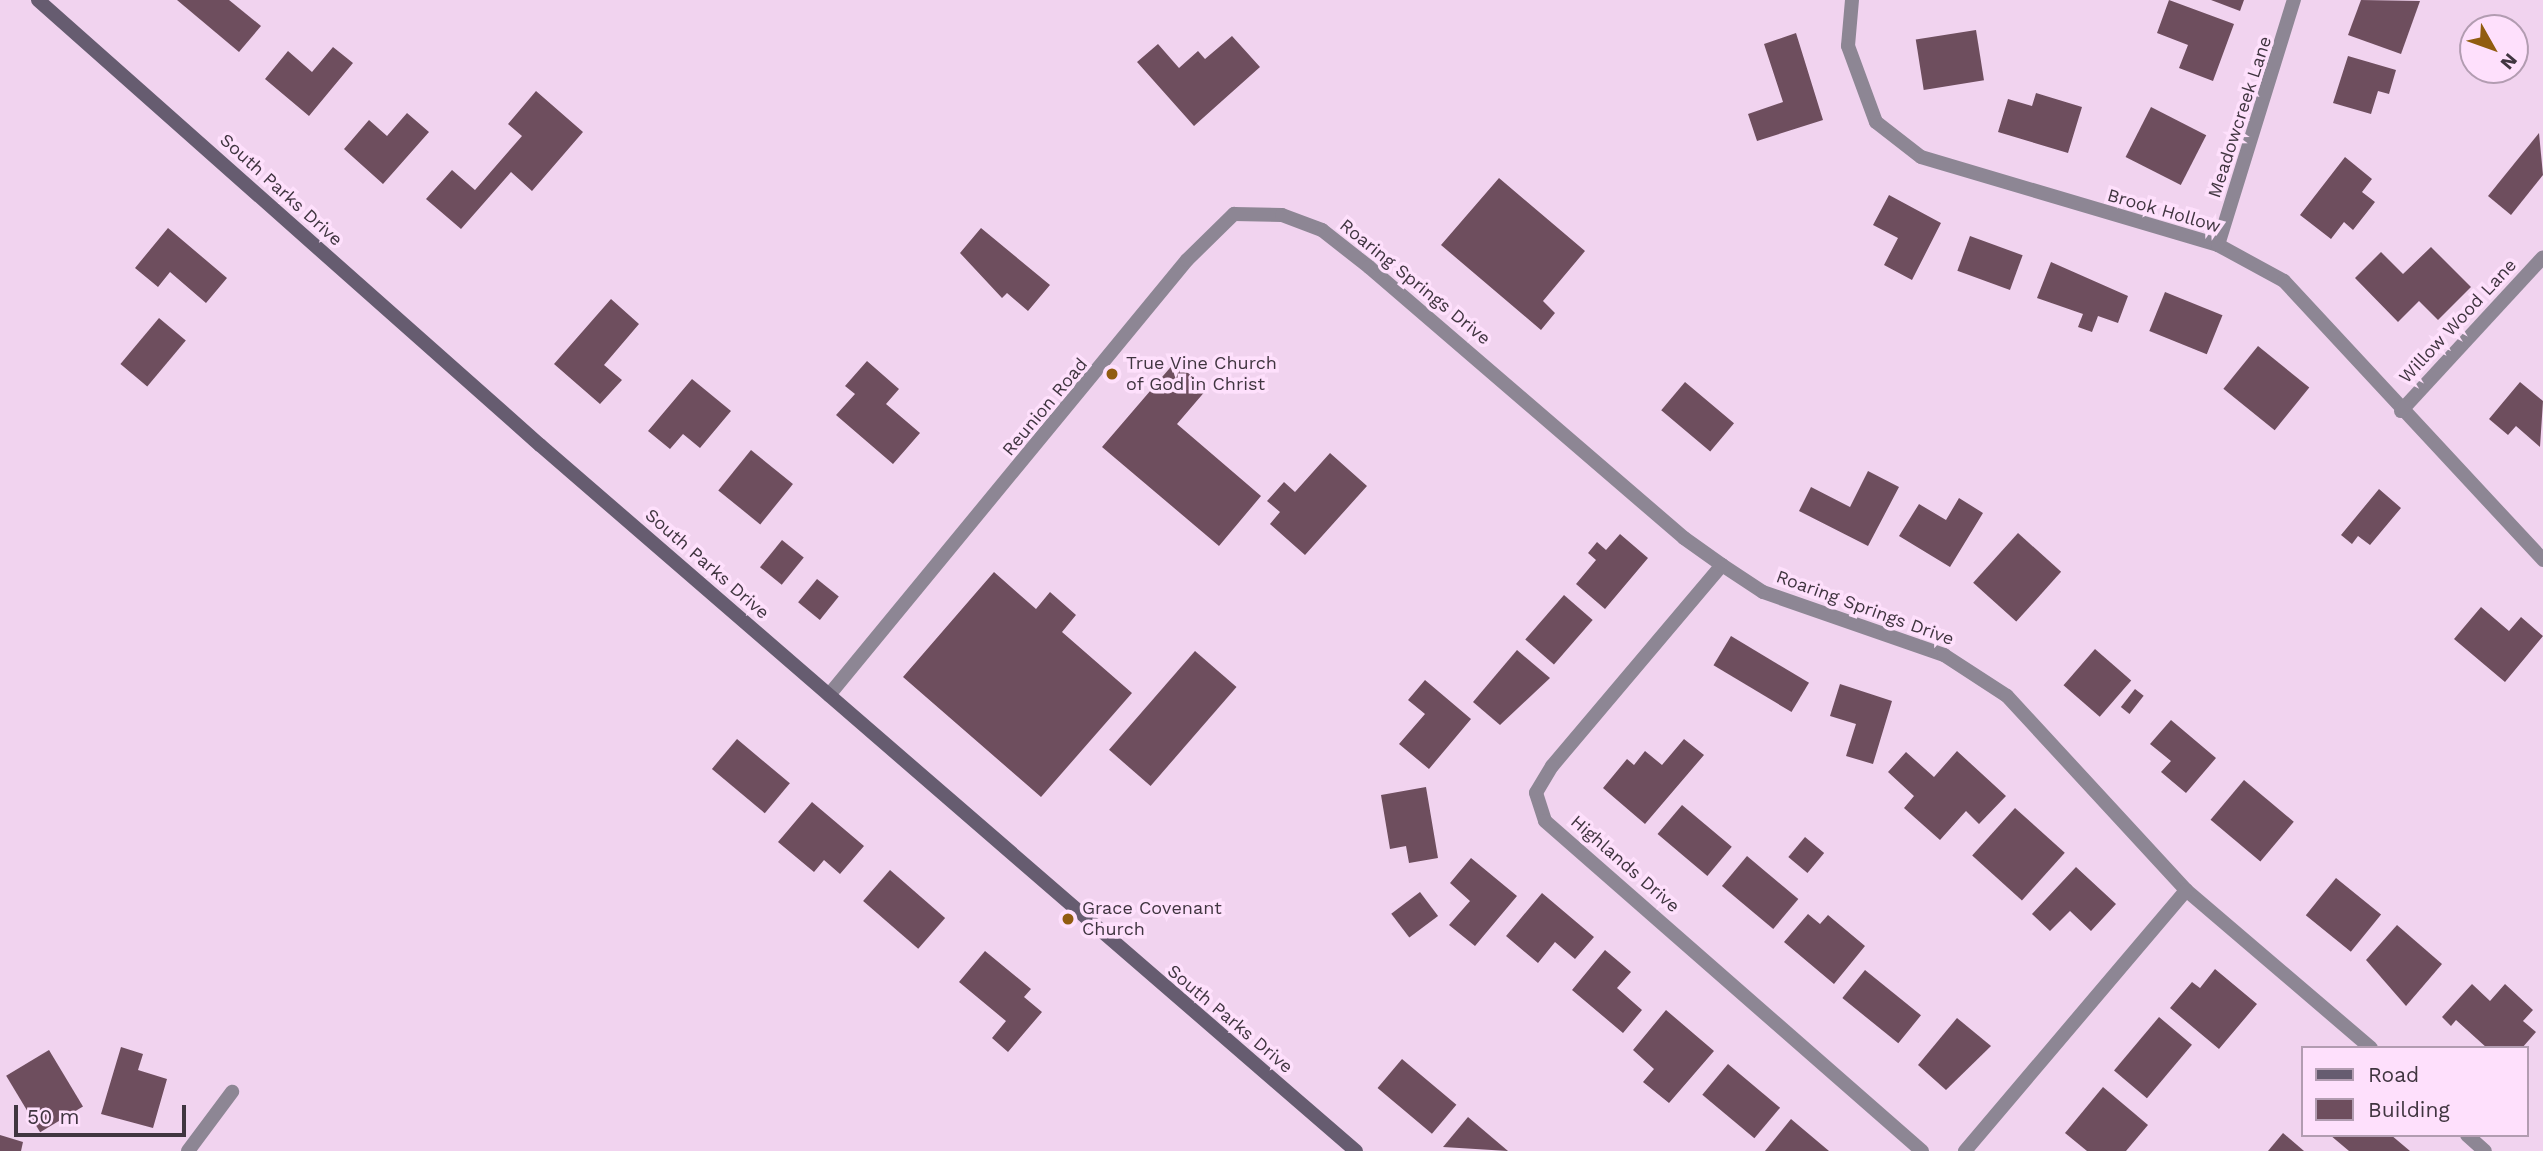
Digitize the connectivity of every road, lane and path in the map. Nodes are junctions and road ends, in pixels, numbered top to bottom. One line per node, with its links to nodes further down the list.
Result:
1 (38, 0): 10 (street, South Parks Drive)
2 (1852, 0): 5 (street, Brook Hollow)
3 (2294, 0): 5 (street, Meadowcreek Lane)
4 (1322, 230): 9 (street, Roaring Springs Drive); 10 (street, Reunion Road)
5 (2218, 245): 7 (street, Brook Hollow)
6 (2543, 257): 7 (street, Willow Wood Lane)
7 (2401, 411): 8 (street, Brook Hollow)
8 (2543, 560)
9 (1723, 565): 11 (street, Roaring Springs Drive); 17 (street, Highlands Drive)
10 (829, 695): 16 (street, South Parks Drive)
11 (2186, 890): 12 (street, Roaring Springs Drive); 18 (street)
12 (2369, 1046)
13 (232, 1092): 15 (street)
14 (2470, 1137): 19 (street)
15 (188, 1151)
16 (1356, 1151)
17 (1922, 1151)
18 (1965, 1151)
19 (2485, 1151)

